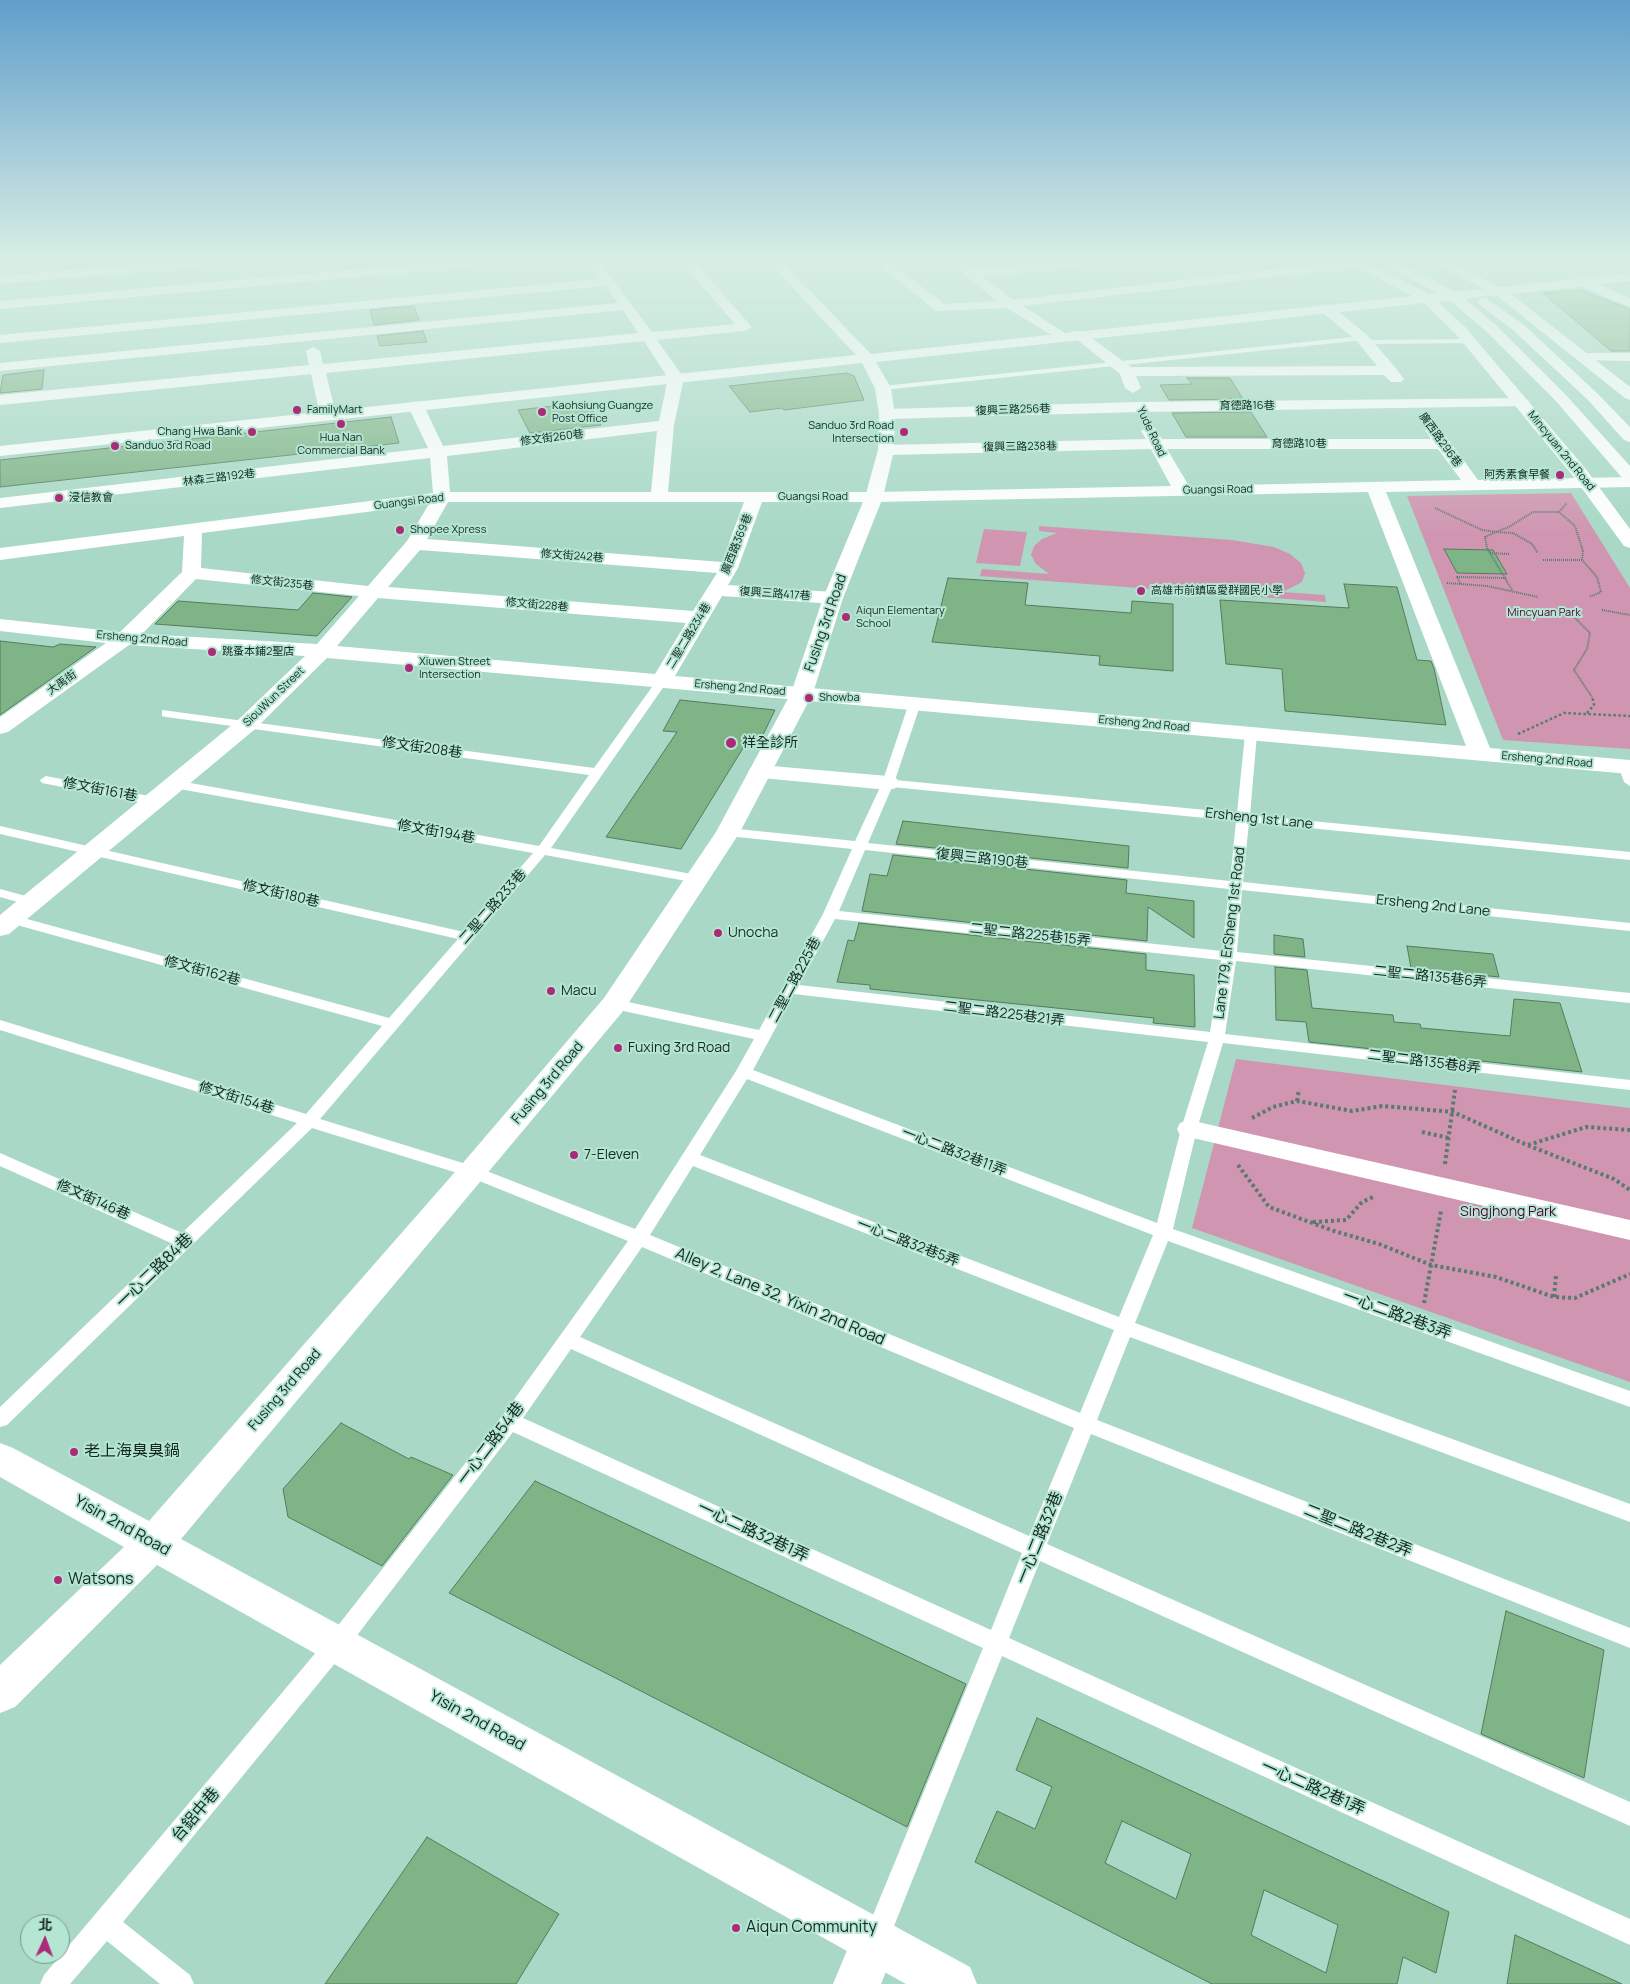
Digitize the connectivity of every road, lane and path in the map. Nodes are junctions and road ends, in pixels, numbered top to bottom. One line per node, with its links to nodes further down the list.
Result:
1 (159, 353): 17 (street)
2 (313, 353): 19 (street)
3 (488, 353): 19 (street)
4 (660, 353): 21 (street)
5 (861, 353): 16 (street)
6 (914, 353): 16 (street)
7 (1102, 353): 18 (street)
8 (1255, 353): 18 (lane)
9 (1374, 353): 20 (street, 廣西路296巷)
10 (1480, 353): 25 (street, Mincyuan 2nd Road)
11 (1516, 353): 37 (street)
12 (1545, 353): 31 (street)
13 (1578, 353): 14 (street)
14 (1584, 357): 15 (street); 22 (street)
15 (1630, 357)
16 (866, 358): 21 (street); 24 (street)
17 (0, 368)
18 (1122, 368): 20 (street); 24 (lane); 28 (street, Yude Road)
19 (317, 369): 23 (street); 29 (street)
20 (1390, 370): 26 (street, 廣西路296巷)
21 (676, 378): 27 (street); 30 (street)
22 (1630, 395)
23 (0, 400)
24 (885, 401): 28 (street, 復興三路256巷); 35 (street, Fusing 3rd Road)
25 (1522, 403): 26 (street, 育德路16巷); 38 (street, Mincyuan 2nd Road)
26 (1415, 405): 28 (street, 育德路16巷); 33 (street, 廣西路296巷)
27 (416, 406): 29 (street); 36 (street)
28 (1139, 407): 32 (street, Yude Road)
29 (328, 415): 34 (street)
30 (666, 425): 36 (street, 修文街260巷); 44 (street)
31 (1630, 437)
32 (1155, 444): 33 (street, 育德路10巷); 35 (street, 復興三路238巷); 42 (street, Yude Road)
33 (1443, 444): 40 (street, 廣西路296巷)
34 (0, 450)
35 (886, 450): 46 (street, Fusing 3rd Road)
36 (438, 452): 43 (street); 47 (street, 林森三路192巷)
37 (1630, 476)
38 (1588, 482): 39 (street, Guangsi Road); 40 (street, Guangsi Road); 51 (street, Mincyuan 2nd Road)
39 (1630, 482)
40 (1473, 485): 41 (street, Guangsi Road)
41 (1375, 487): 42 (street, Guangsi Road); 87 (street)
42 (1183, 490): 46 (street, Guangsi Road)
43 (442, 497): 44 (street, Guangsi Road); 49 (street, Guangsi Road); 52 (street, SiouWun Street)
44 (659, 497): 45 (street, Guangsi Road)
45 (755, 497): 46 (street, Guangsi Road); 59 (street, 廣西路369巷)
46 (874, 497): 69 (street, Fusing 3rd Road)
47 (0, 503)
48 (1434, 507): 50 (path)
49 (193, 531): 55 (street, Guangsi Road); 60 (street)
50 (1496, 532): 53 (path); 54 (path); 58 (path)
51 (1630, 542)
52 (415, 544): 59 (street, 修文街242巷); 66 (street, SiouWun Street)
53 (1490, 553): 56 (path); 61 (path)
54 (1538, 553)
55 (0, 554)
56 (1509, 554)
57 (1543, 560): 58 (path)
58 (1582, 560): 68 (path)
59 (730, 568): 64 (street, 廣西路369巷)
60 (191, 574): 66 (street, 修文街235巷); 75 (street, 大禹街)
61 (1506, 578): 63 (path); 65 (path)
62 (1446, 583): 63 (path)
63 (1461, 584): 65 (path)
64 (717, 590): 69 (street, 復興三路417巷); 72 (street, 二聖二路234巷)
65 (1512, 590): 67 (path)
66 (374, 592): 72 (street, 修文街228巷); 76 (street, SiouWun Street)
67 (1538, 597)
68 (1589, 597)
69 (833, 598): 78 (street, Fusing 3rd Road)
70 (1602, 610): 71 (path)
71 (1630, 614)
72 (700, 618): 77 (street, 二聖二路234巷)
73 (1575, 618): 81 (path)
74 (0, 625): 75 (street, Ersheng 2nd Road)
75 (125, 639): 76 (street, Ersheng 2nd Road); 84 (street, 大禹街)
76 (322, 651): 77 (street, Ersheng 2nd Road); 83 (street, SiouWun Street)
77 (661, 682): 78 (street, Ersheng 2nd Road); 88 (lane, 二聖二路233巷)
78 (802, 693): 79 (street, Ersheng 2nd Road); 89 (street, Fusing 3rd Road)
79 (915, 703): 85 (street, Ersheng 2nd Road); 92 (lane, 二聖二路225巷)
80 (166, 713): 83 (lane, 修文街208巷)
81 (1586, 713): 82 (path); 86 (path)
82 (1630, 716)
83 (246, 725): 88 (lane, 修文街208巷); 93 (street, SiouWun Street)
84 (0, 728)
85 (1251, 734): 87 (street, Ersheng 2nd Road); 95 (lane, Lane 179, ErSheng 1st Road)
86 (1511, 736)
87 (1481, 754): 90 (street, Ersheng 2nd Road)
88 (597, 772): 100 (lane, 二聖二路233巷)
89 (760, 772): 92 (street); 97 (street, Fusing 3rd Road)
90 (1628, 772)
91 (46, 780): 94 (lane, 修文街161巷)
92 (888, 783): 95 (lane, Ersheng 1st Lane); 98 (lane, 二聖二路225巷)
93 (174, 784): 94 (street, SiouWun Street); 100 (lane, 修文街194巷)
94 (154, 801): 99 (street, SiouWun Street)
95 (1243, 818): 101 (lane, Ersheng 1st Lane); 103 (lane, Lane 179, ErSheng 1st Road)
96 (0, 830): 99 (lane, 修文街180巷)
97 (728, 832): 98 (lane, 復興三路190巷); 102 (street, Fusing 3rd Road)
98 (862, 846): 103 (lane, 復興三路190巷); 106 (lane, 二聖二路225巷)
99 (94, 850): 105 (street, SiouWun Street); 109 (lane, 修文街180巷)
100 (542, 851): 102 (lane, 修文街194巷); 109 (lane, 二聖二路233巷)
101 (1630, 856)
102 (697, 879): 113 (street, Fusing 3rd Road)
103 (1236, 885): 108 (lane, Ersheng 2nd Lane); 110 (lane, Lane 179, ErSheng 1st Road)
104 (0, 893): 105 (lane)
105 (32, 902): 107 (street, SiouWun Street)
106 (830, 914): 110 (lane, 二聖二路225巷15弄); 111 (lane, 二聖二路225巷)
107 (6, 923): 114 (lane, 修文街162巷)
108 (1630, 927)
109 (467, 937): 114 (lane, 二聖二路233巷)
110 (1229, 956): 112 (lane, 二聖二路135巷6弄); 117 (lane, Lane 179, ErSheng 1st Road)
111 (791, 989): 116 (lane, 二聖二路225巷); 117 (lane, 二聖二路225巷21弄)
112 (1630, 998)
113 (614, 1004): 116 (lane); 134 (street, Fusing 3rd Road)
114 (393, 1024): 125 (lane, 二聖二路233巷)
115 (0, 1025): 125 (lane, 修文街154巷)
116 (765, 1036): 118 (lane, 二聖二路225巷)
117 (1217, 1038): 119 (lane, 二聖二路135巷8弄); 126 (lane, Lane 179, ErSheng 1st Road)
118 (744, 1072): 131 (lane, 二聖二路225巷); 141 (lane, 一心二路32巷11弄)
119 (1630, 1085)
120 (1299, 1089): 122 (path)
121 (1455, 1090): 123 (path)
122 (1297, 1101): 123 (path); 124 (path)
123 (1453, 1112): 129 (path); 130 (path)
124 (1250, 1119)
125 (309, 1121): 134 (lane, 修文街154巷); 143 (lane, 一心二路84巷)
126 (1189, 1129): 140 (street); 141 (lane, 一心二路32巷)
127 (1630, 1130): 130 (path)
128 (1422, 1132): 129 (path)
129 (1449, 1138): 135 (path)
130 (1527, 1145): 136 (path)
131 (691, 1158): 142 (lane, 二聖二路225巷); 149 (lane, 一心二路32巷5弄)
132 (0, 1159): 143 (lane, 修文街146巷)
133 (1234, 1160): 139 (path)
134 (473, 1172): 142 (lane, Alley 2, Lane 32, Yixin 2nd Road); 157 (street, Fusing 3rd Road)
135 (1444, 1172)
136 (1630, 1190)
137 (1376, 1195): 139 (path)
138 (1441, 1205): 144 (path)
139 (1310, 1222): 144 (path)
140 (1630, 1230)
141 (1163, 1232): 149 (lane, 一心二路32巷); 151 (lane, 一心二路2巷3弄)
142 (639, 1238): 150 (lane, 一心二路54巷); 154 (lane, Alley 2, Lane 32, Yixin 2nd Road)
143 (185, 1242): 152 (lane, 一心二路84巷)
144 (1431, 1266): 147 (path); 148 (path)
145 (1630, 1274): 147 (path)
146 (1556, 1275): 147 (path)
147 (1554, 1297)
148 (1424, 1304)
149 (1125, 1327): 154 (lane, 一心二路32巷); 156 (lane, 一心二路32巷5弄)
150 (568, 1340): 153 (lane, 一心二路54巷); 158 (lane)
151 (1630, 1399)
152 (0, 1419)
153 (510, 1421): 160 (lane, 一心二路54巷); 161 (lane, 一心二路32巷1弄)
154 (1086, 1424): 158 (lane, 一心二路32巷); 159 (lane, 二聖二路2巷2弄)
155 (0, 1458): 157 (street, Yisin 2nd Road)
156 (1630, 1513)
157 (154, 1543): 160 (street, Yisin 2nd Road); 162 (street, Fusing 3rd Road)
158 (1036, 1548): 161 (lane, 一心二路32巷); 163 (lane)
159 (1630, 1638)
160 (337, 1644): 164 (lane, 台鋁中巷); 166 (street, Yisin 2nd Road)
161 (996, 1644): 165 (lane, 一心二路2巷1弄); 166 (lane, 一心二路32巷)
162 (0, 1693)
163 (1630, 1814)
164 (105, 1924): 167 (lane, 台鋁中巷); 168 (lane)
165 (1630, 1932)
166 (875, 1941): 169 (street); 170 (street, Yisin 2nd Road)
167 (53, 1984)
168 (181, 1984)
169 (857, 1984)
170 (953, 1984)

